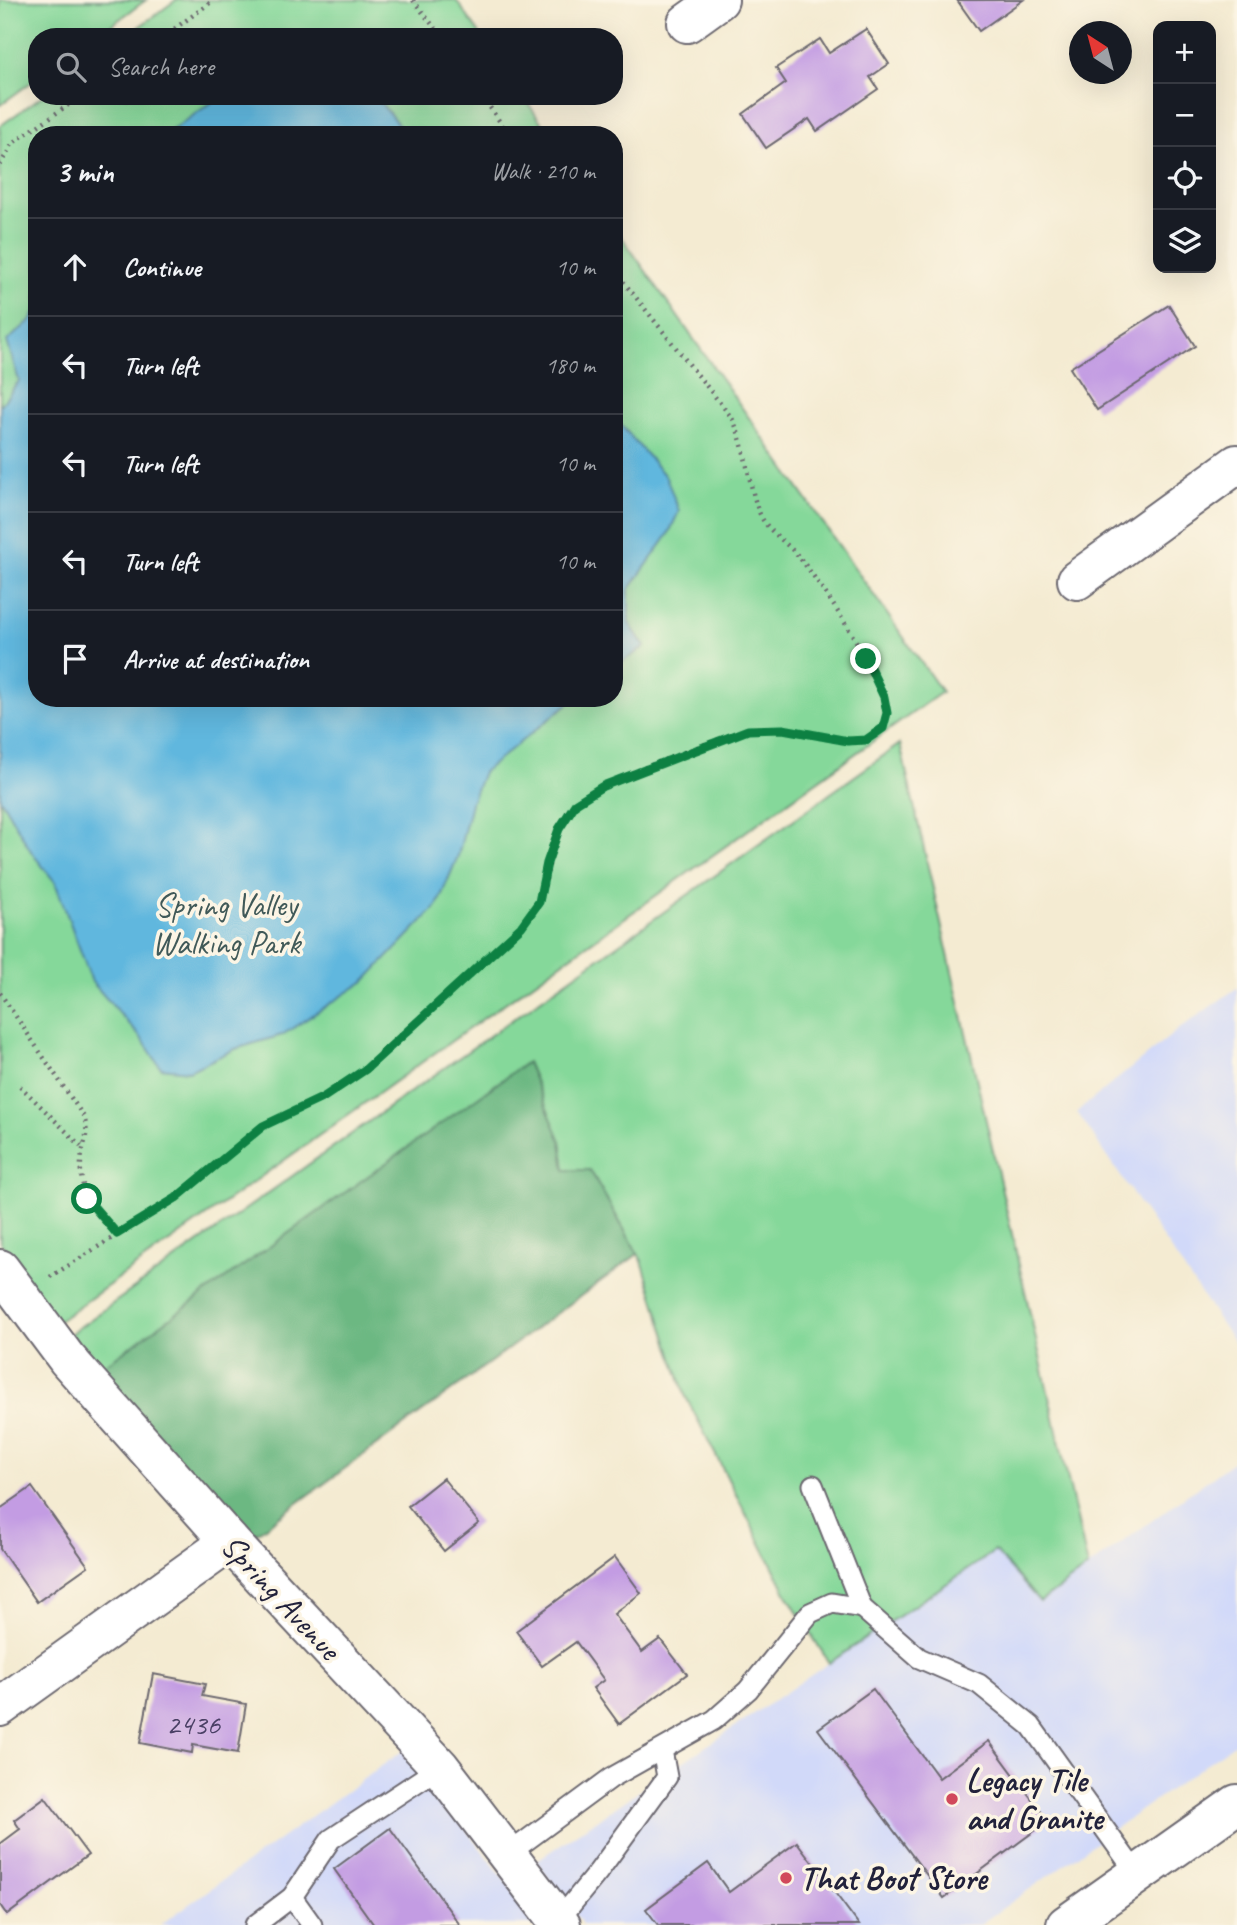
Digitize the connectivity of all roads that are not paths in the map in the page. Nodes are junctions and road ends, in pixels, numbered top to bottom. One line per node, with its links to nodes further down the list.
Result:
1 (719, 0): 2 (street)
2 (687, 23)
3 (1237, 464): 4 (street)
4 (1077, 580)
5 (10, 1282): 7 (street, Spring Avenue)
6 (813, 1485): 8 (lane)
7 (230, 1542): 9 (street); 11 (street, Spring Avenue)
8 (862, 1608): 10 (lane); 14 (lane)
9 (0, 1707)
10 (662, 1750): 13 (lane); 16 (lane)
11 (440, 1768): 13 (street, Spring Avenue); 15 (lane)
12 (1237, 1804): 14 (street)
13 (508, 1854): 16 (street, Spring Avenue)
14 (1137, 1874): 19 (street)
15 (292, 1897): 17 (lane); 18 (lane)
16 (560, 1923)
17 (255, 1925)
18 (312, 1925)
19 (1066, 1925)

